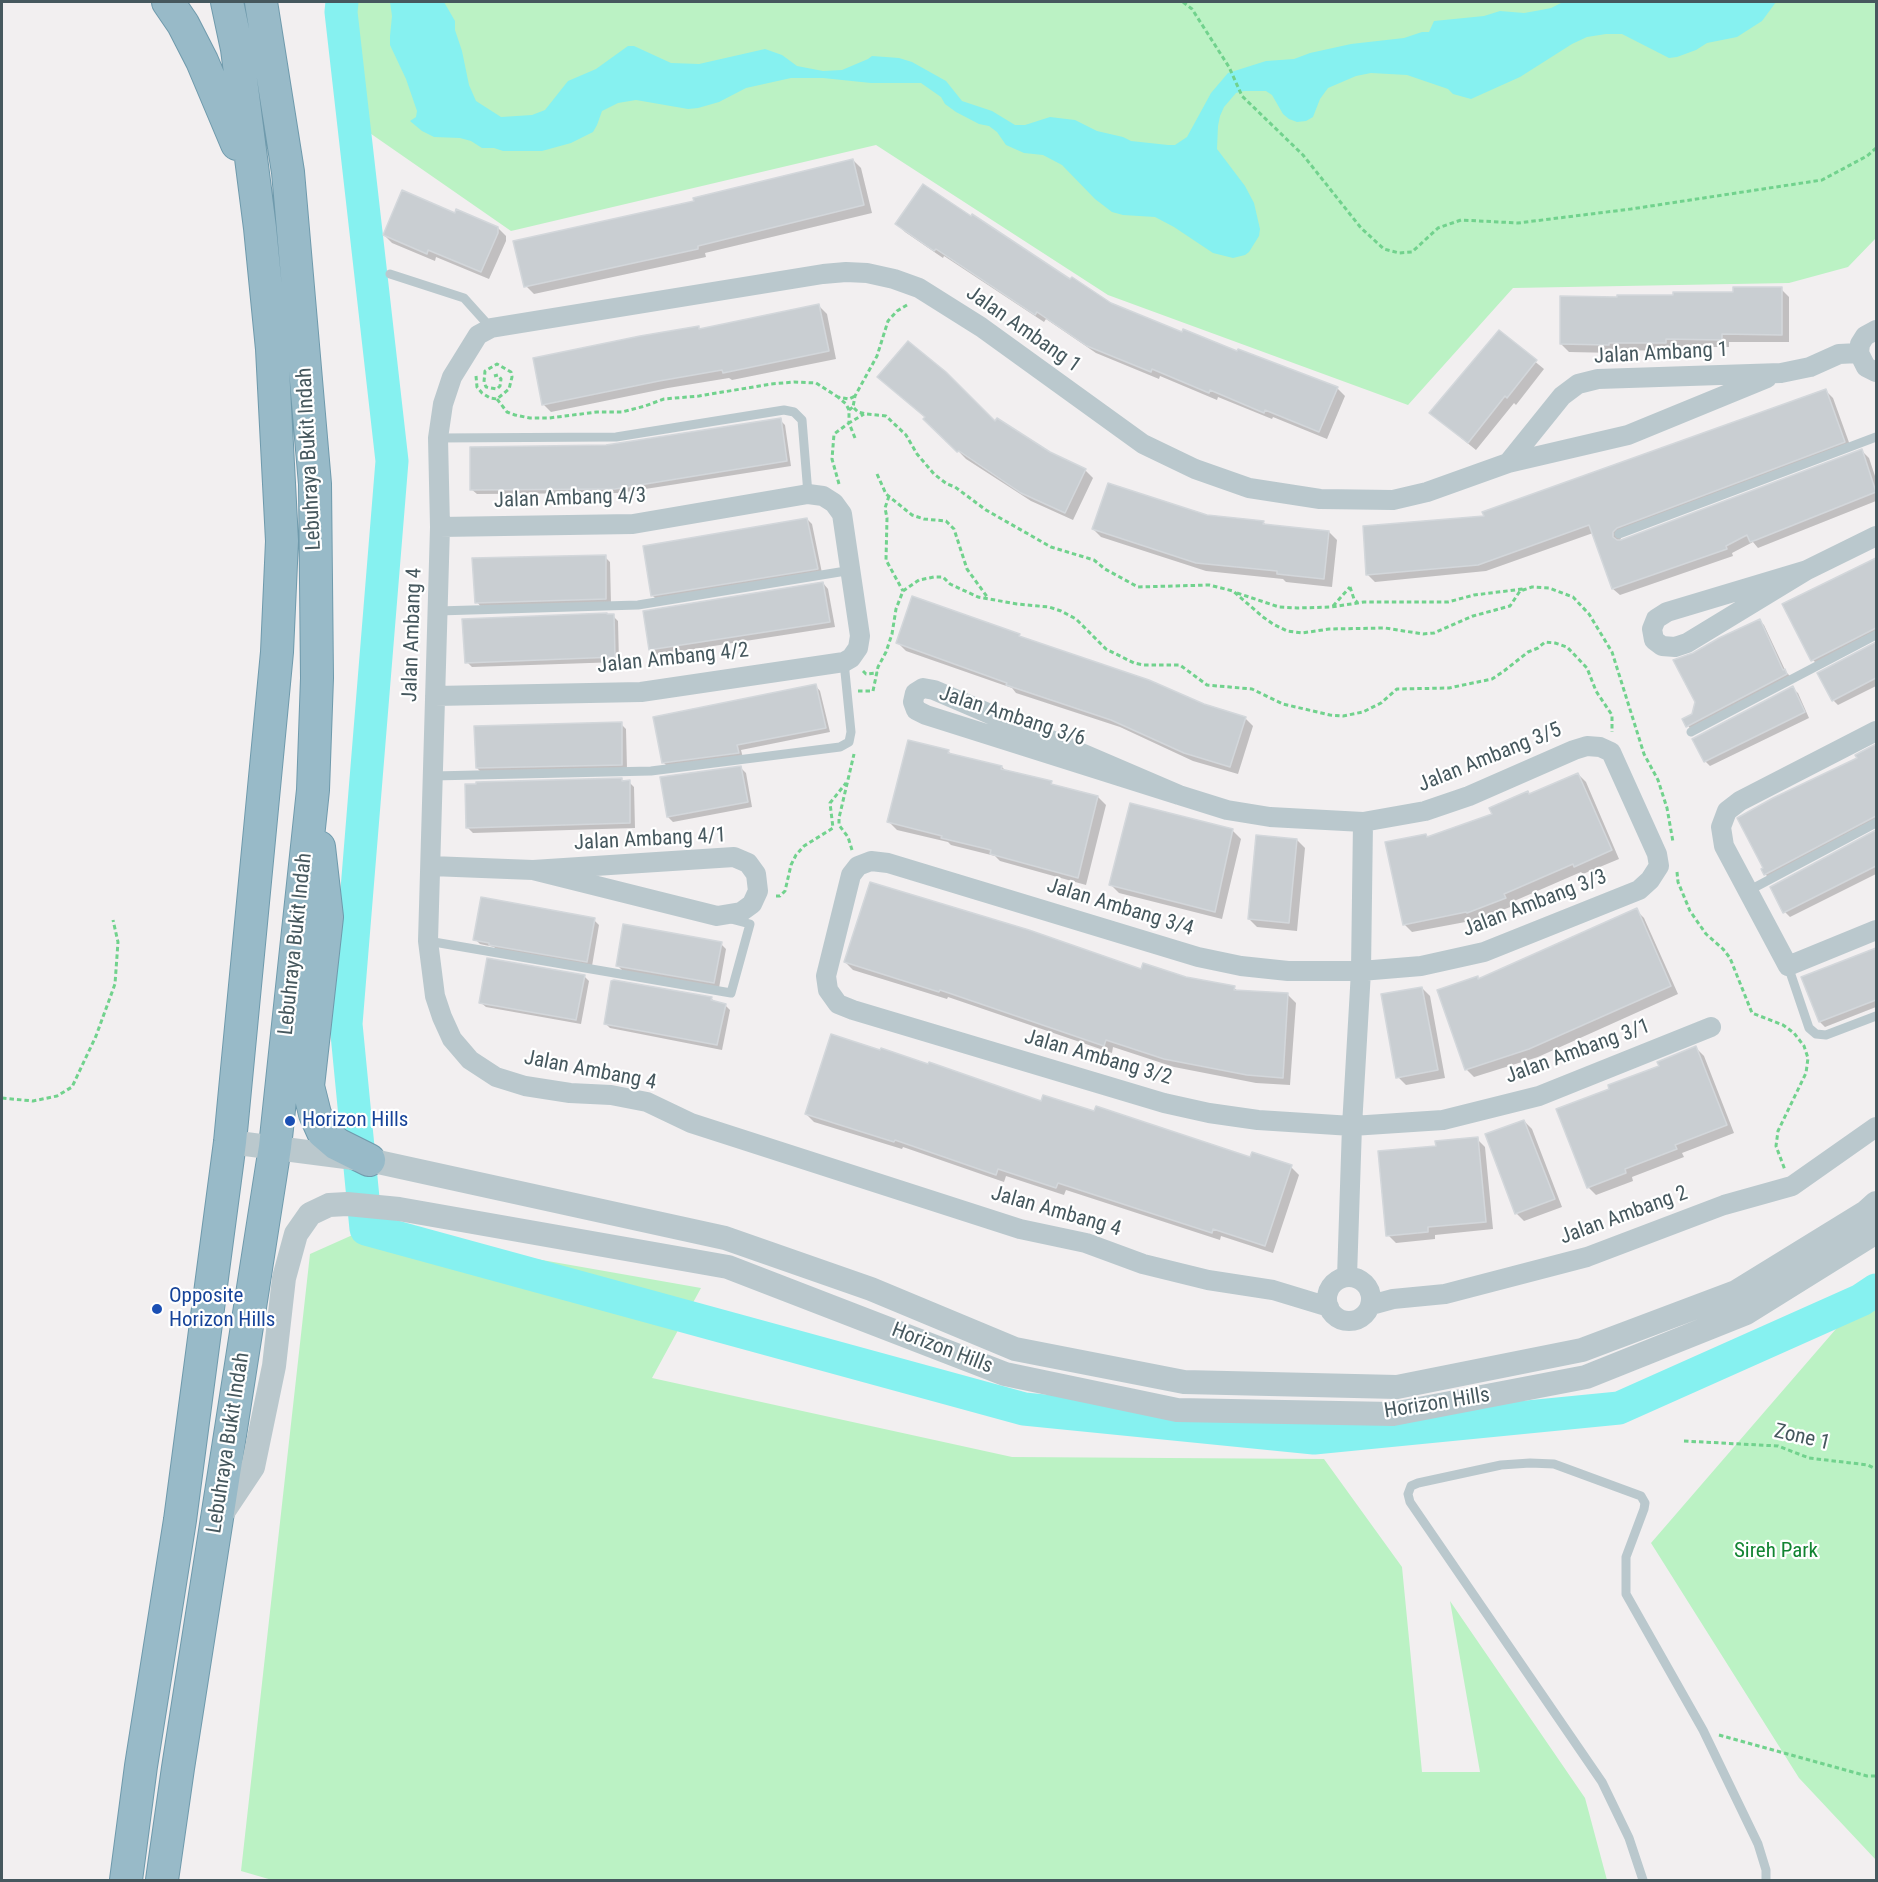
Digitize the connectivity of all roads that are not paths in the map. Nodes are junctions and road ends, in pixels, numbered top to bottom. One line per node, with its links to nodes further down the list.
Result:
1 (168, 2): 6 (highway)
2 (227, 2): 6 (highway, Lebuhraya Bukit Indah)
3 (261, 2): 5 (highway, Lebuhraya Bukit Indah)
4 (280, 2): 5 (highway)
5 (288, 172): 29 (highway, Lebuhraya Bukit Indah)
6 (260, 228): 47 (highway, Lebuhraya Bukit Indah)
7 (390, 274): 8 (lane)
8 (491, 328): 14 (street, Jalan Ambang 4); 15 (street, Jalan Ambang 1)
9 (1876, 330): 10 (street)
10 (1860, 353): 11 (street); 12 (street, Jalan Ambang 1)
11 (1876, 372)
12 (1781, 373): 15 (street, Jalan Ambang 1); 15 (street, Jalan Ambang 1)
13 (1876, 437): 18 (lane)
14 (438, 438): 16 (lane); 17 (street, Jalan Ambang 4)
15 (1508, 463)
16 (808, 494): 17 (street, Jalan Ambang 4/3); 20 (street)
17 (440, 527): 22 (street, Jalan Ambang 4)
18 (1619, 534)
19 (1876, 536): 21 (street)
20 (852, 570): 22 (lane); 24 (street)
21 (1807, 570): 21 (street)
22 (438, 611): 25 (street, Jalan Ambang 4)
23 (1876, 635): 27 (lane)
24 (844, 662): 25 (street, Jalan Ambang 4/2); 28 (lane)
25 (435, 696): 28 (street, Jalan Ambang 4)
26 (1876, 731): 36 (street)
27 (1691, 732)
28 (433, 776): 33 (street, Jalan Ambang 4)
29 (313, 790): 48 (highway, Lebuhraya Bukit Indah); 49 (highway)
30 (1179, 795): 30 (street, Jalan Ambang 3/6); 31 (street, Jalan Ambang 3/6)
31 (1363, 822): 35 (street, Jalan Ambang 3/5); 41 (street)
32 (1876, 823): 36 (lane)
33 (430, 866): 34 (street, Jalan Ambang 4/1); 39 (street, Jalan Ambang 4)
34 (533, 870): 37 (street, Jalan Ambang 4/1); 37 (street, Jalan Ambang 4/1)
35 (1650, 880): 41 (street, Jalan Ambang 3/3)
36 (1748, 891): 40 (street)
37 (717, 916): 39 (lane)
38 (1875, 930): 40 (street)
39 (428, 941): 54 (street, Jalan Ambang 4)
40 (1788, 966): 43 (lane)
41 (1361, 971): 42 (street, Jalan Ambang 3/4); 45 (street)
42 (838, 1004): 45 (street, Jalan Ambang 3/2)
43 (1876, 1016)
44 (1711, 1027): 45 (street, Jalan Ambang 3/1)
45 (1352, 1126): 52 (street)
46 (1876, 1127): 53 (street, Jalan Ambang 2)
47 (230, 1142): 48 (street, Horizon Hills); 56 (highway, Lebuhraya Bukit Indah)
48 (274, 1147): 49 (street, Horizon Hills); 55 (highway, Lebuhraya Bukit Indah)
49 (369, 1160): 50 (street, Horizon Hills)
50 (1876, 1203)
51 (1876, 1232): 55 (street, Horizon Hills)
52 (1347, 1277): 53 (street); 54 (street)
53 (1371, 1305): 54 (street)
54 (1329, 1307)
55 (216, 1522): 57 (highway, Lebuhraya Bukit Indah)
56 (126, 1881)
57 (162, 1881)
58 (1643, 1881): 59 (lane)
59 (1766, 1881)

